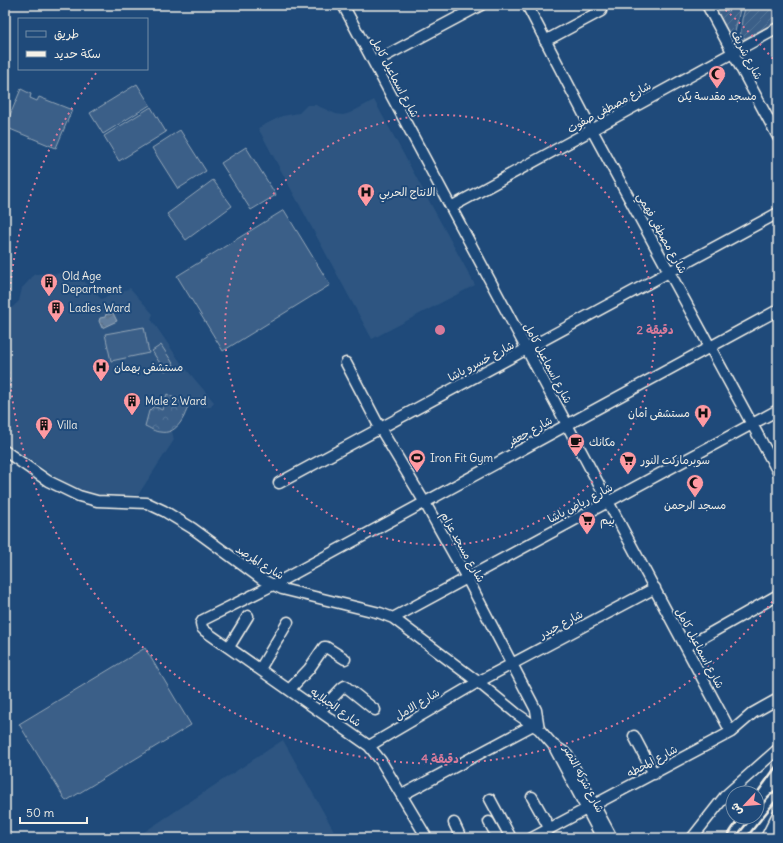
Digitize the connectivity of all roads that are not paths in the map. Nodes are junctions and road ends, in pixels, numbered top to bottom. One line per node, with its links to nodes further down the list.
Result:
1 (343, 5): 9 (street, شارع اسماعيل كامل)
2 (481, 5): 9 (street)
3 (527, 5): 7 (street, شارع مصطفى فهمي)
4 (707, 5): 8 (street, شارع شريف)
5 (601, 11): 7 (street)
6 (778, 28): 8 (street, شارع مصطفى صفوت)
7 (545, 41): 10 (street, شارع مصطفى فهمي)
8 (732, 52): 10 (street, شارع مصطفى صفوت); 11 (street, شارع شريف)
9 (374, 62): 12 (street, شارع اسماعيل كامل)
10 (592, 130): 12 (street, شارع مصطفى صفوت); 14 (street, شارع مصطفى فهمي)
11 (778, 137)
12 (452, 207): 17 (street, شارع اسماعيل كامل)
13 (778, 213): 14 (street, شارع خسرو باشا)
14 (669, 272): 16 (street, شارع مصطفى فهمي); 17 (street, شارع خسرو باشا)
15 (778, 310): 16 (street, شارع جعفر)
16 (711, 347): 20 (street, شارع جعفر); 21 (street, شارع مصطفى فهمي)
17 (528, 349): 20 (street, شارع اسماعيل كامل); 22 (street, شارع خسرو باشا)
18 (346, 363): 22 (street, شارع مسجد عزام)
19 (778, 410): 21 (street, شارع رياض باشا)
20 (567, 424): 26 (street, شارع اسماعيل كامل); 27 (street, شارع جعفر)
21 (752, 424): 24 (street, شارع مصطفى فهمي); 26 (street, شارع رياض باشا)
22 (380, 428): 25 (street, شارع خسرو باشا); 27 (street, شارع مسجد عزام)
23 (5, 451): 29 (street, شارع المرصد)
24 (778, 472)
25 (279, 483)
26 (608, 501): 28 (street, شارع رياض باشا); 30 (street, شارع اسماعيل كامل)
27 (425, 503): 28 (street, شارع مسجد عزام); 29 (street, شارع جعفر)
28 (467, 578): 33 (street, شارع رياض باشا); 39 (street, شارع مسجد عزام)
29 (273, 585): 33 (street, شارع المرصد); 35 (street, شارع جعفر)
30 (655, 588): 36 (street, شارع اسماعيل كامل); 39 (street, شارع حيدر)
31 (778, 595): 36 (street)
32 (248, 616): 37 (street)
33 (393, 618): 41 (street, شارع المرصد)
34 (288, 622): 40 (street)
35 (200, 625): 37 (street, شارع الجبلايه)
36 (686, 647): 47 (street, شارع اسماعيل كامل)
37 (229, 648): 40 (street, شارع الجبلايه)
38 (346, 659): 42 (street)
39 (512, 664): 41 (street, شارع حيدر); 46 (street, شارع مسجد عزام)
40 (260, 668): 42 (street, شارع الجبلايه)
41 (478, 682): 46 (street, شارع المرصد); 49 (street, شارع الامل)
42 (290, 689): 45 (street, شارع الجبلايه)
43 (778, 699): 47 (street, شارع المحطه)
44 (375, 710): 45 (street)
45 (320, 711): 49 (street, شارع الجبلايه)
46 (536, 727): 52 (street); 55 (street, شارع شركه النصر)
47 (731, 732): 51 (street, شارع المحطه)
48 (634, 736): 51 (street)
49 (369, 746): 52 (street, شارع الجبلايه)
50 (778, 749): 67 (street)
51 (654, 774): 55 (street, شارع المحطه)
52 (402, 795): 60 (street, شارع الجبلايه)
53 (532, 797): 59 (street)
54 (490, 799): 63 (street)
55 (591, 806): 59 (street, شارع المحطه); 65 (street, شارع شركه النصر); 66 (street, شارع شركه النصر)
56 (778, 816): 68 (street)
57 (489, 822): 62 (street)
58 (454, 823): 61 (street)
59 (550, 829): 64 (street, شارع المحطه)
60 (427, 838)
61 (461, 838)
62 (498, 838)
63 (511, 838)
64 (532, 838)
65 (602, 838)
66 (612, 838)
67 (692, 838)
68 (766, 838)

